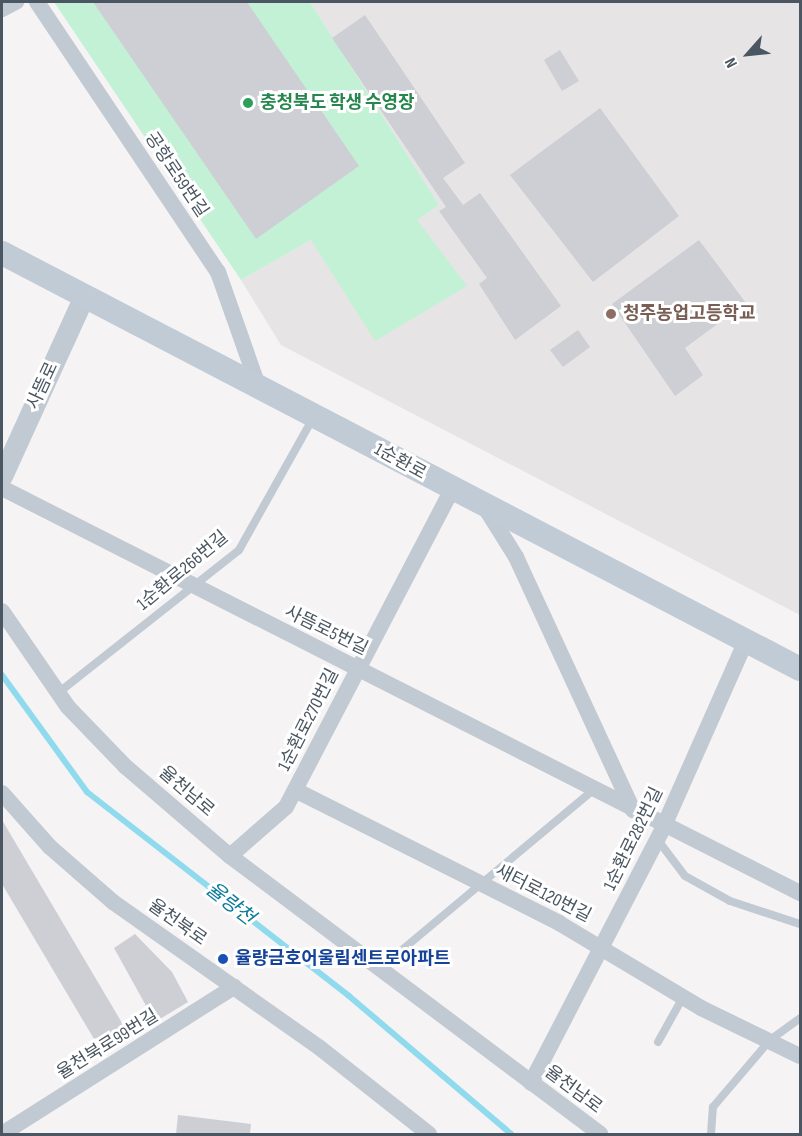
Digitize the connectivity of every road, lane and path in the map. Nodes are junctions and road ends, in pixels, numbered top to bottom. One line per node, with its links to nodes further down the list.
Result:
1 (16, 2): 3 (street)
2 (37, 2): 6 (street, 공항로59번길)
3 (2, 9)
4 (2, 253): 5 (main road, 1순환로)
5 (84, 296): 6 (main road, 1순환로); 8 (street, 사뜸로)
6 (257, 383): 7 (main road, 1순환로)
7 (315, 415): 10 (main road, 1순환로); 12 (lane, 1순환로266번길)
8 (2, 476)
9 (2, 488): 12 (street, 사뜸로5번길)
10 (452, 490): 11 (main road, 1순환로); 15 (street, 1순환로270번길)
11 (486, 509): 14 (main road, 1순환로); 21 (street)
12 (193, 588): 15 (street, 사뜸로5번길); 17 (lane, 1순환로266번길)
13 (2, 611): 17 (street, 율천남로)
14 (746, 641): 16 (main road, 1순환로); 22 (street, 1순환로282번길)
15 (357, 668): 18 (street, 1순환로270번길); 19 (street, 사뜸로5번길)
16 (801, 669)
17 (58, 693): 23 (street, 율천남로)
18 (295, 790): 23 (street, 1순환로270번길); 24 (street, 새터로120번길)
19 (593, 790): 21 (street, 사뜸로5번길); 24 (lane)
20 (2, 793): 29 (street, 율천북로)
21 (633, 810): 22 (street, 사뜸로5번길)
22 (660, 833): 25 (street, 사뜸로5번길); 26 (lane, 사뜸로5번길); 27 (street, 1순환로282번길)
23 (230, 856): 28 (street, 율천남로)
24 (481, 885): 27 (street, 새터로120번길); 28 (lane)
25 (801, 893)
26 (801, 924)
27 (601, 946): 30 (street, 새터로120번길); 35 (street, 1순환로282번길)
28 (378, 970): 35 (street, 율천남로)
29 (234, 987): 36 (street, 율천북로); 37 (street, 율천북로99번길)
30 (683, 997): 32 (street, 새터로120번길); 33 (lane)
31 (801, 1018): 32 (lane)
32 (770, 1040): 34 (street, 새터로120번길); 39 (lane)
33 (658, 1042)
34 (801, 1056)
35 (531, 1083): 38 (street, 율천남로)
36 (424, 1133)
37 (2, 1134)
38 (600, 1134)
39 (711, 1134)

